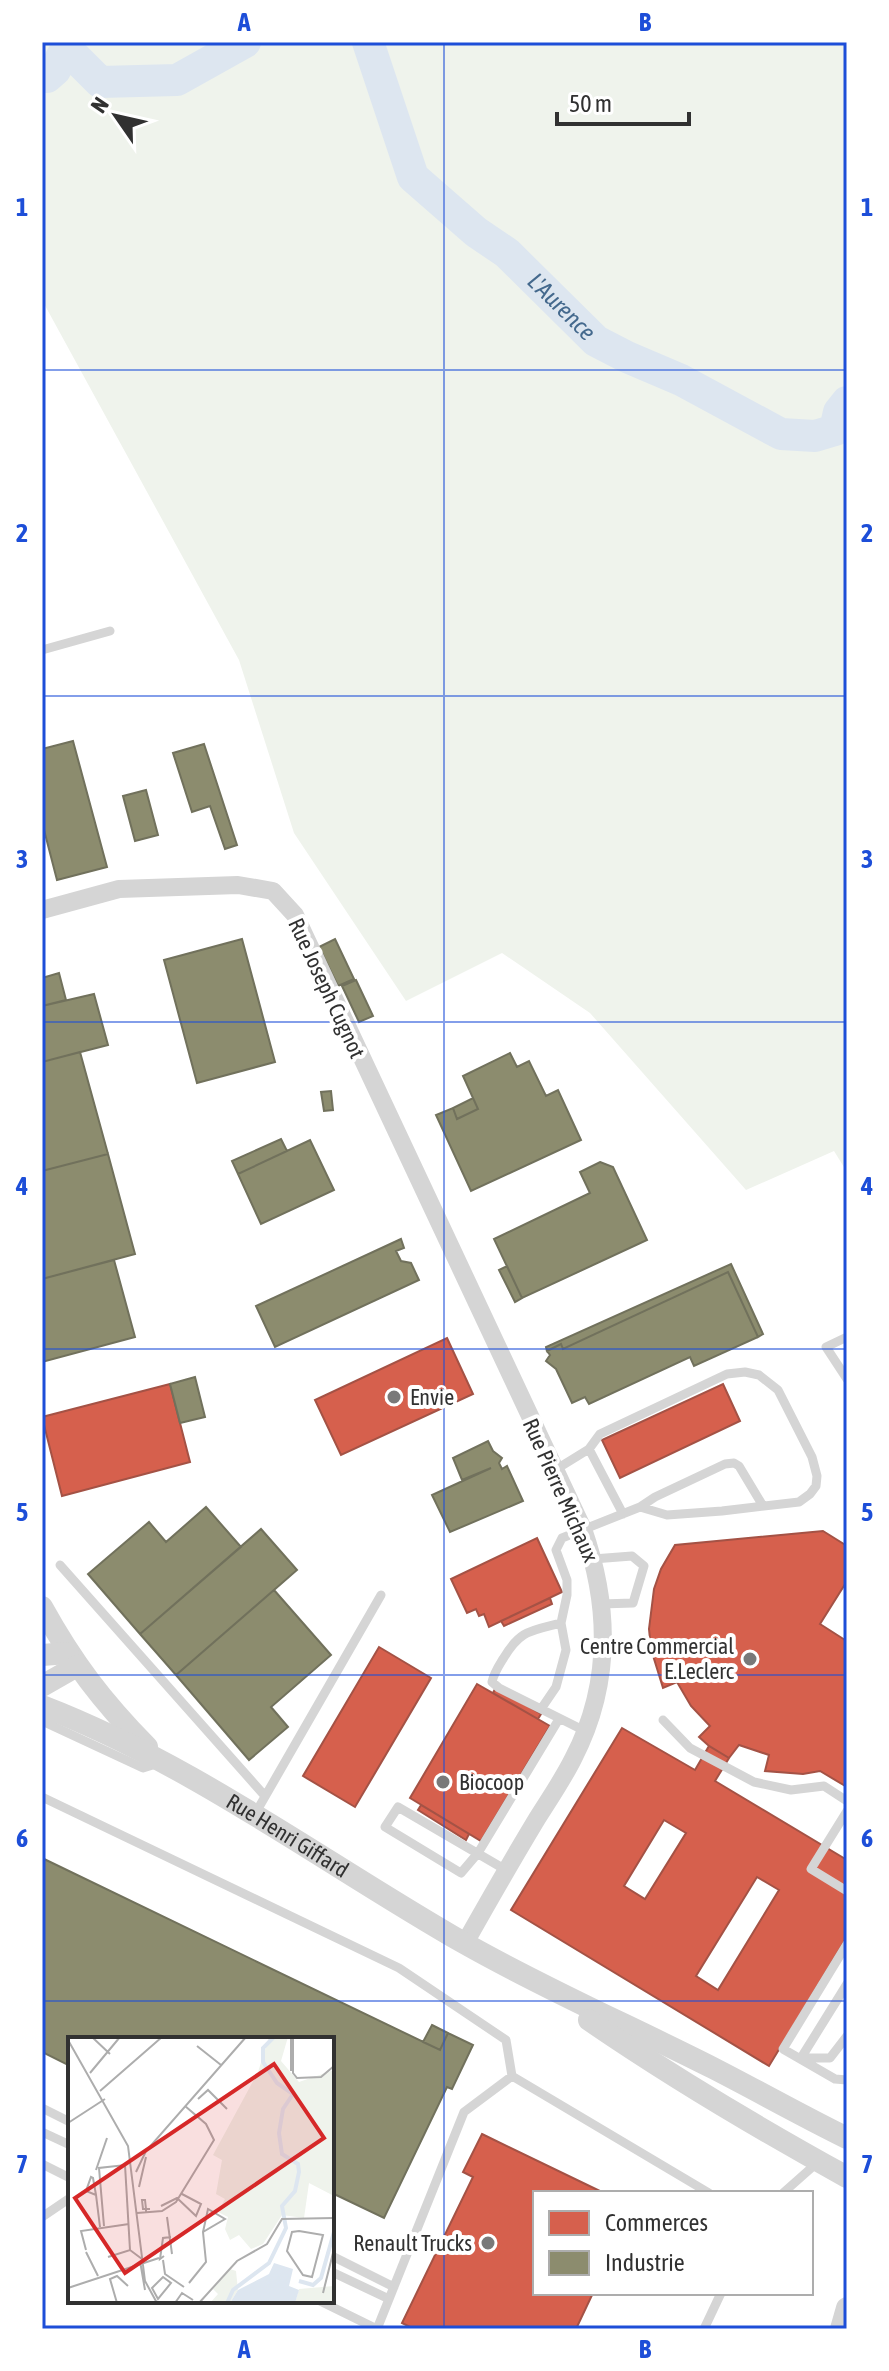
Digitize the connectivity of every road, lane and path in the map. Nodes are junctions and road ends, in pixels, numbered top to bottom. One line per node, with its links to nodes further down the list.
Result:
1 (110, 631): 2 (lane)
2 (42, 650)
3 (42, 910): 4 (street, Rue Joseph Cugnot)
4 (373, 1084): 8 (street, Rue Pierre Michaux)
5 (847, 1337): 6 (lane)
6 (847, 1379)
7 (589, 1449): 8 (lane); 9 (lane); 11 (lane)
8 (555, 1470): 12 (street, Rue Pierre Michaux)
9 (763, 1506): 10 (lane); 10 (lane)
10 (640, 1507): 11 (lane)
11 (623, 1514): 12 (lane)
12 (583, 1529): 13 (street, Rue Pierre Michaux); 18 (lane)
13 (593, 1559): 16 (street, Rue Pierre Michaux); 16 (lane)
14 (60, 1565): 31 (lane)
15 (381, 1595): 31 (lane)
16 (601, 1604): 27 (street, Rue Pierre Michaux)
17 (42, 1607): 20 (street)
18 (561, 1623): 23 (lane); 23 (lane)
19 (42, 1655): 20 (street)
20 (72, 1660): 21 (street); 28 (street)
21 (42, 1686)
22 (42, 1706): 28 (street, Rue Henri Giffard)
23 (541, 1709): 24 (lane)
24 (559, 1719): 27 (lane); 33 (lane)
25 (663, 1720): 30 (lane)
26 (42, 1721): 28 (lane)
27 (585, 1731): 34 (street, Rue Pierre Michaux)
28 (161, 1762): 31 (street, Rue Henri Giffard)
29 (42, 1797): 42 (lane)
30 (847, 1801)
31 (260, 1805): 36 (street, Rue Henri Giffard)
32 (847, 1811): 35 (lane)
33 (478, 1853): 33 (lane); 34 (lane)
34 (506, 1870): 36 (street, Rue Pierre Michaux)
35 (847, 1891)
36 (465, 1943): 38 (street, Rue Henri Giffard)
37 (847, 1944): 41 (lane)
38 (525, 1976): 47 (street, Rue Henri Giffard); 49 (street, Rue Henri Giffard)
39 (847, 1984): 41 (lane)
40 (847, 2036): 41 (lane)
41 (801, 2058): 43 (lane)
42 (512, 2076): 53 (lane); 59 (lane)
43 (847, 2080)
44 (42, 2108): 45 (lane)
45 (68, 2121)
46 (42, 2132): 48 (lane)
47 (842, 2134)
48 (68, 2144)
49 (818, 2162): 51 (street, Rue Henri Giffard); 54 (lane)
50 (42, 2164): 52 (lane)
51 (846, 2172)
52 (68, 2177)
53 (706, 2191)
54 (785, 2191)
55 (68, 2199): 56 (lane)
56 (43, 2215)
57 (334, 2257): 59 (lane)
58 (334, 2273): 61 (lane)
59 (394, 2287): 61 (lane)
60 (720, 2295): 65 (lane)
61 (389, 2299): 64 (lane)
62 (324, 2303): 64 (lane)
63 (847, 2308): 66 (street)
64 (377, 2329)
65 (704, 2329)
66 (841, 2329)

